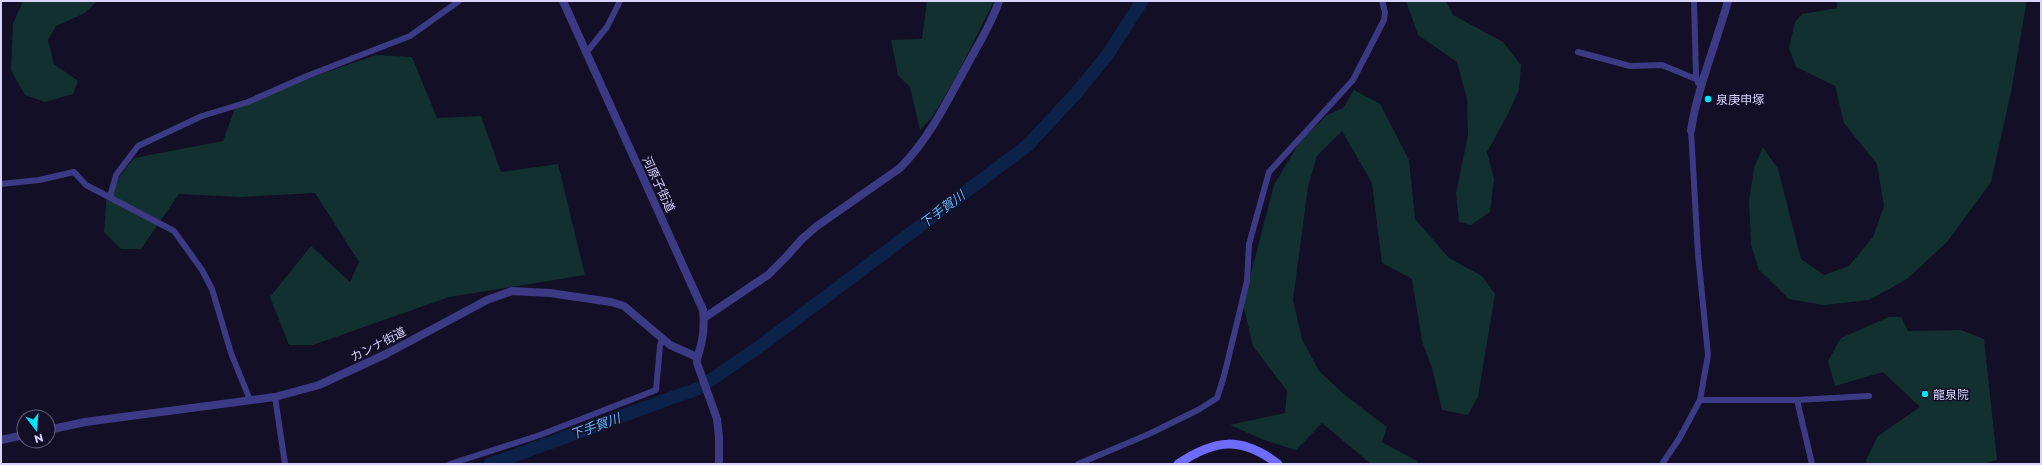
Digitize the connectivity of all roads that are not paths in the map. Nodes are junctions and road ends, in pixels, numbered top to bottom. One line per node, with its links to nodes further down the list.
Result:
1 (459, 1): 13 (street)
2 (563, 1): 9 (street, 河原子街道)
3 (620, 1): 9 (street)
4 (999, 1): 14 (street)
5 (1382, 1): 28 (street)
6 (1694, 1): 10 (street)
7 (1728, 1): 10 (street)
8 (1578, 52): 10 (street)
9 (586, 53): 14 (street, 河原子街道)
10 (1700, 81): 11 (street)
11 (1691, 130): 20 (street)
12 (1, 184): 13 (street)
13 (110, 197): 19 (street)
14 (704, 318): 16 (street, 河原子街道)
15 (662, 339): 16 (street, カンナ街道); 18 (street, カンナ街道); 26 (street)
16 (697, 357): 27 (street, 河原子街道)
17 (1869, 396): 21 (street)
18 (275, 397): 19 (street, カンナ街道); 25 (street)
19 (250, 400): 22 (street, カンナ街道)
20 (1700, 400): 21 (street); 31 (street)
21 (1797, 400): 32 (street)
22 (56, 428)
23 (16, 437): 24 (street)
24 (1, 440)
25 (285, 464)
26 (450, 464)
27 (719, 464)
28 (1078, 464)
29 (1178, 464): 30 (main road)
30 (1278, 464)
31 (1662, 464)
32 (1812, 464)

